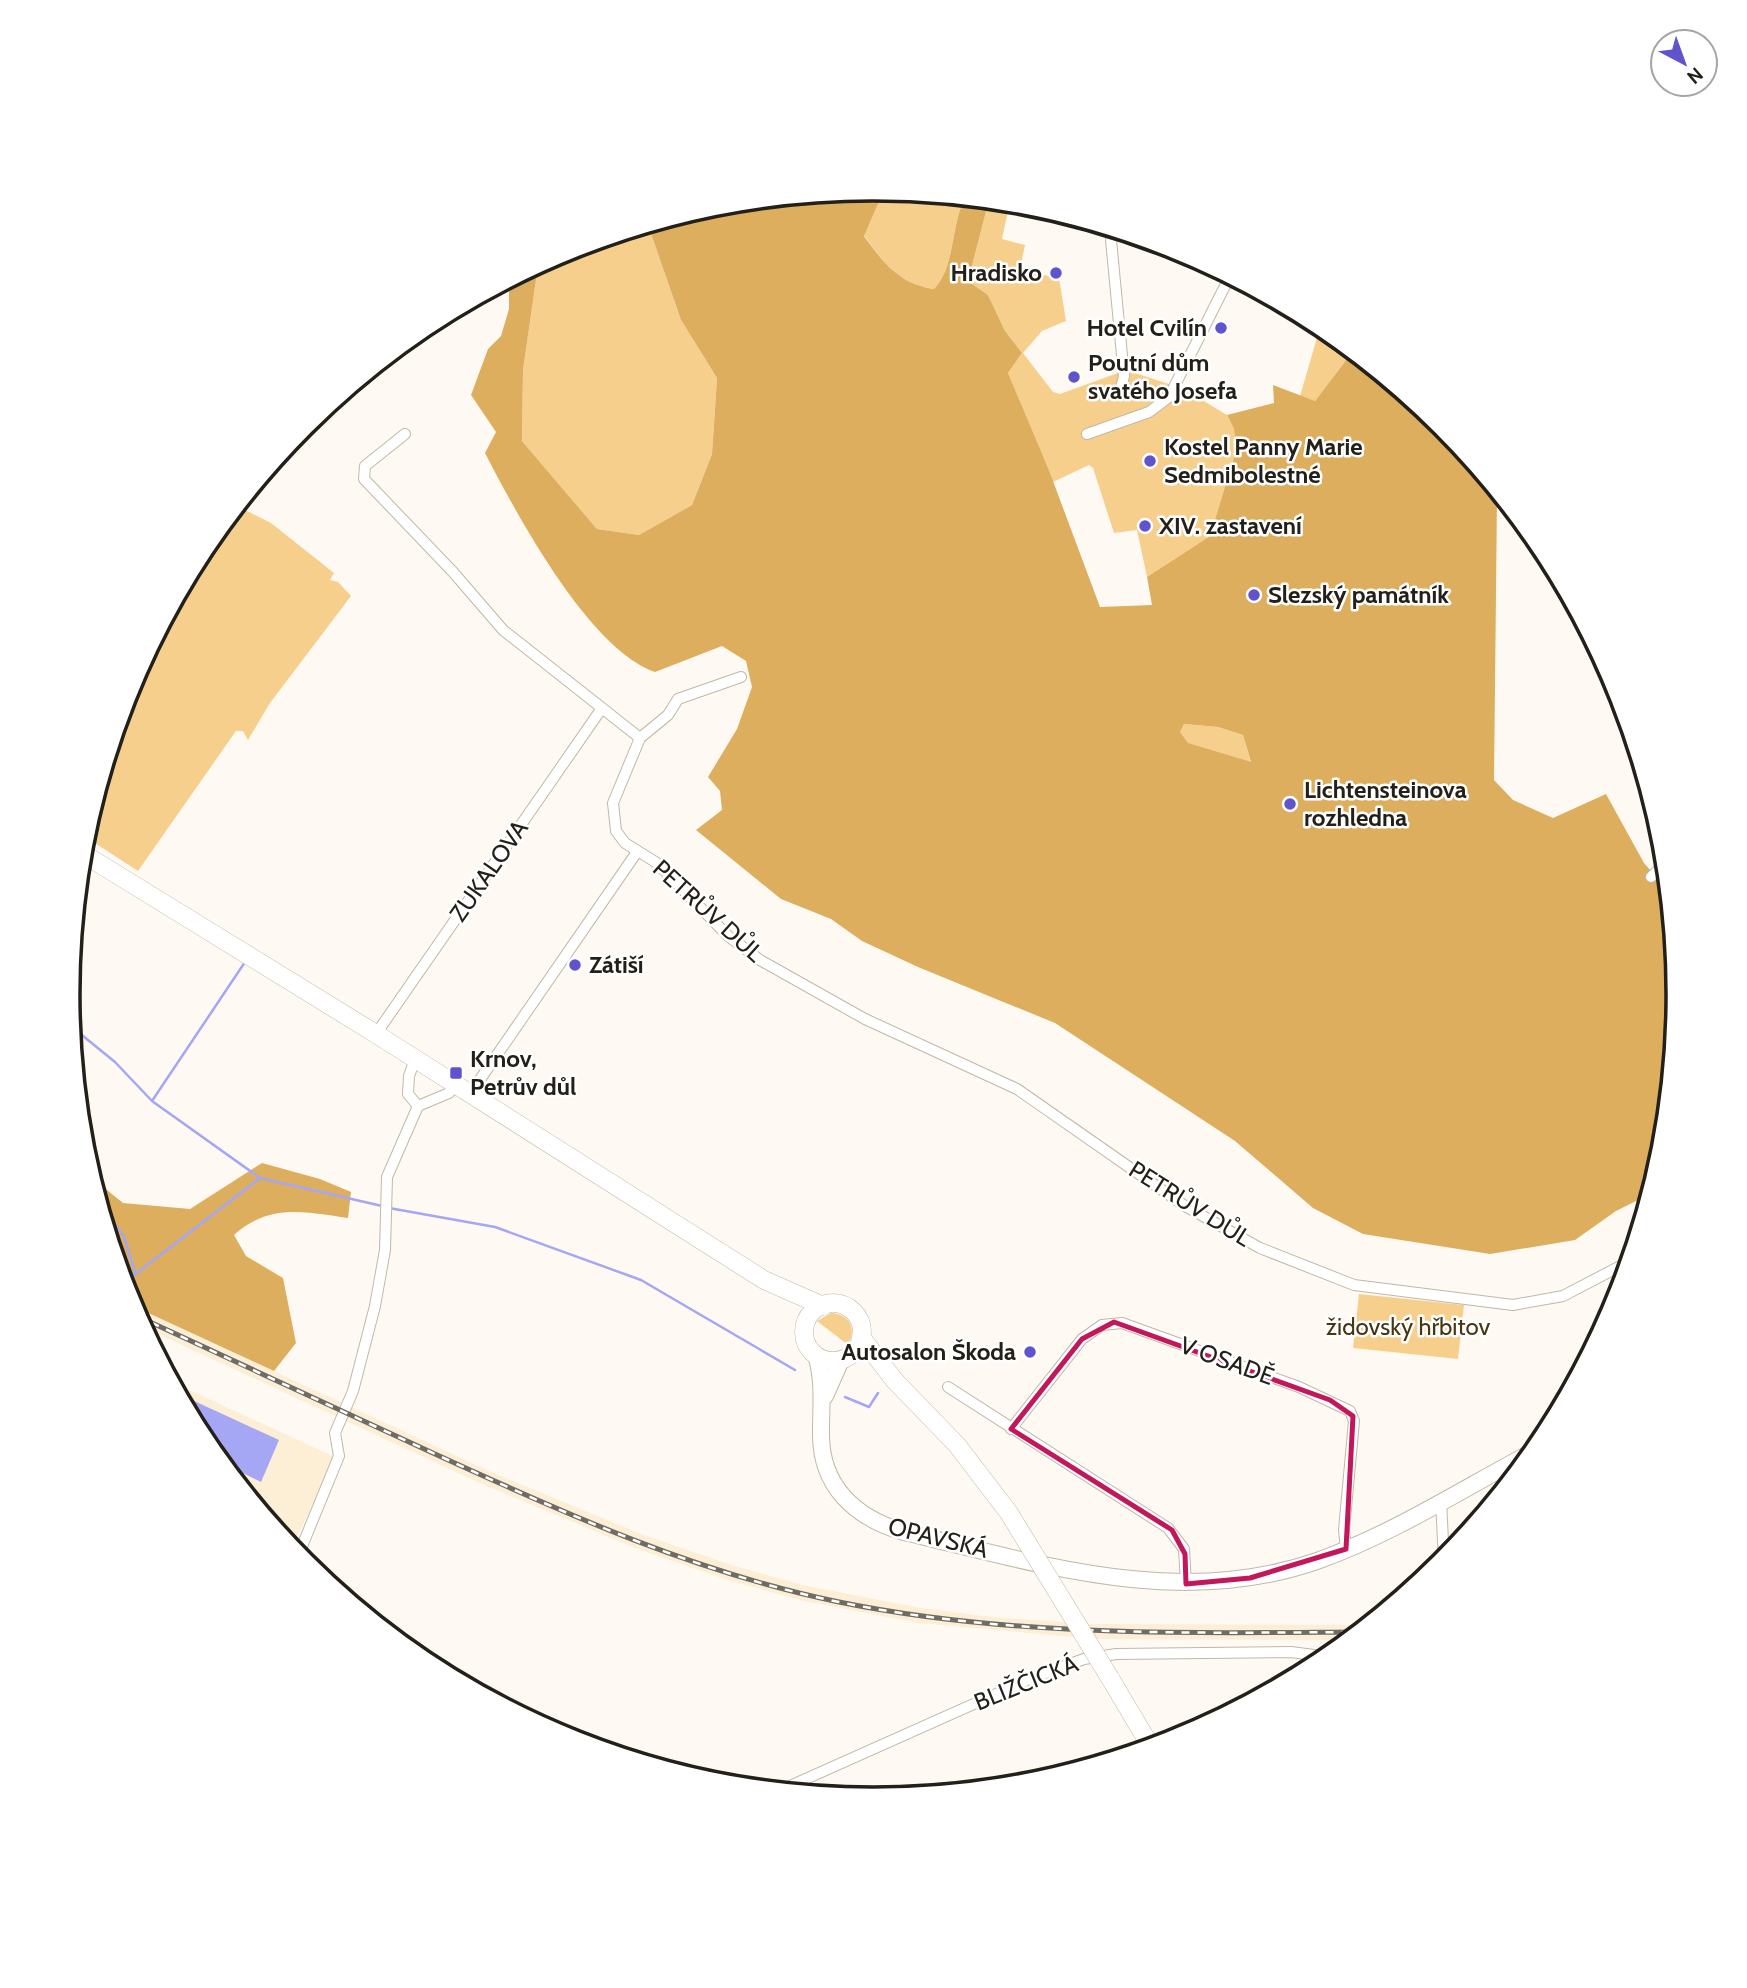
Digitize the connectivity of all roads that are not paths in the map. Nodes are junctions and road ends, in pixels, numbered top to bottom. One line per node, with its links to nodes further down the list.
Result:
1 (1111, 240): 3 (street)
2 (1226, 284): 5 (street)
3 (1121, 388)
4 (405, 434): 7 (street)
5 (1087, 434)
6 (741, 677): 8 (street)
7 (602, 708): 8 (street); 13 (street, ZUKALOVA)
8 (640, 738): 9 (street, PETRŮV DŮL)
9 (637, 852): 15 (street); 17 (street, PETRŮV DŮL)
10 (92, 859): 13 (main road)
11 (1657, 871): 12 (street)
12 (1651, 877)
13 (376, 1034): 14 (main road)
14 (415, 1059): 15 (main road); 16 (street)
15 (463, 1089): 16 (street); 18 (main road)
16 (418, 1106): 30 (street)
17 (1617, 1268)
18 (764, 1280): 19 (main road); 20 (main road)
19 (823, 1306): 20 (main road); 21 (main road)
20 (806, 1324): 22 (main road)
21 (861, 1337): 23 (main road); 24 (main road)
22 (816, 1356): 23 (main road); 26 (main road, OPAVSKÁ)
23 (843, 1359): 24 (main road); 26 (main road)
24 (895, 1381): 35 (main road, bridge)
25 (948, 1387): 27 (street)
26 (823, 1401): 33 (main road, OPAVSKÁ)
27 (1011, 1429): 32 (street, V OSADĚ); 33 (street)
28 (1513, 1463): 29 (main road, OPAVSKÁ)
29 (1441, 1500): 31 (street); 32 (main road, OPAVSKÁ)
30 (303, 1544)
31 (1443, 1545)
32 (1346, 1549): 33 (main road, OPAVSKÁ)
33 (1186, 1584)
34 (1311, 1655): 36 (street, BLIŽČICKÁ)
35 (1146, 1738)
36 (798, 1783)

